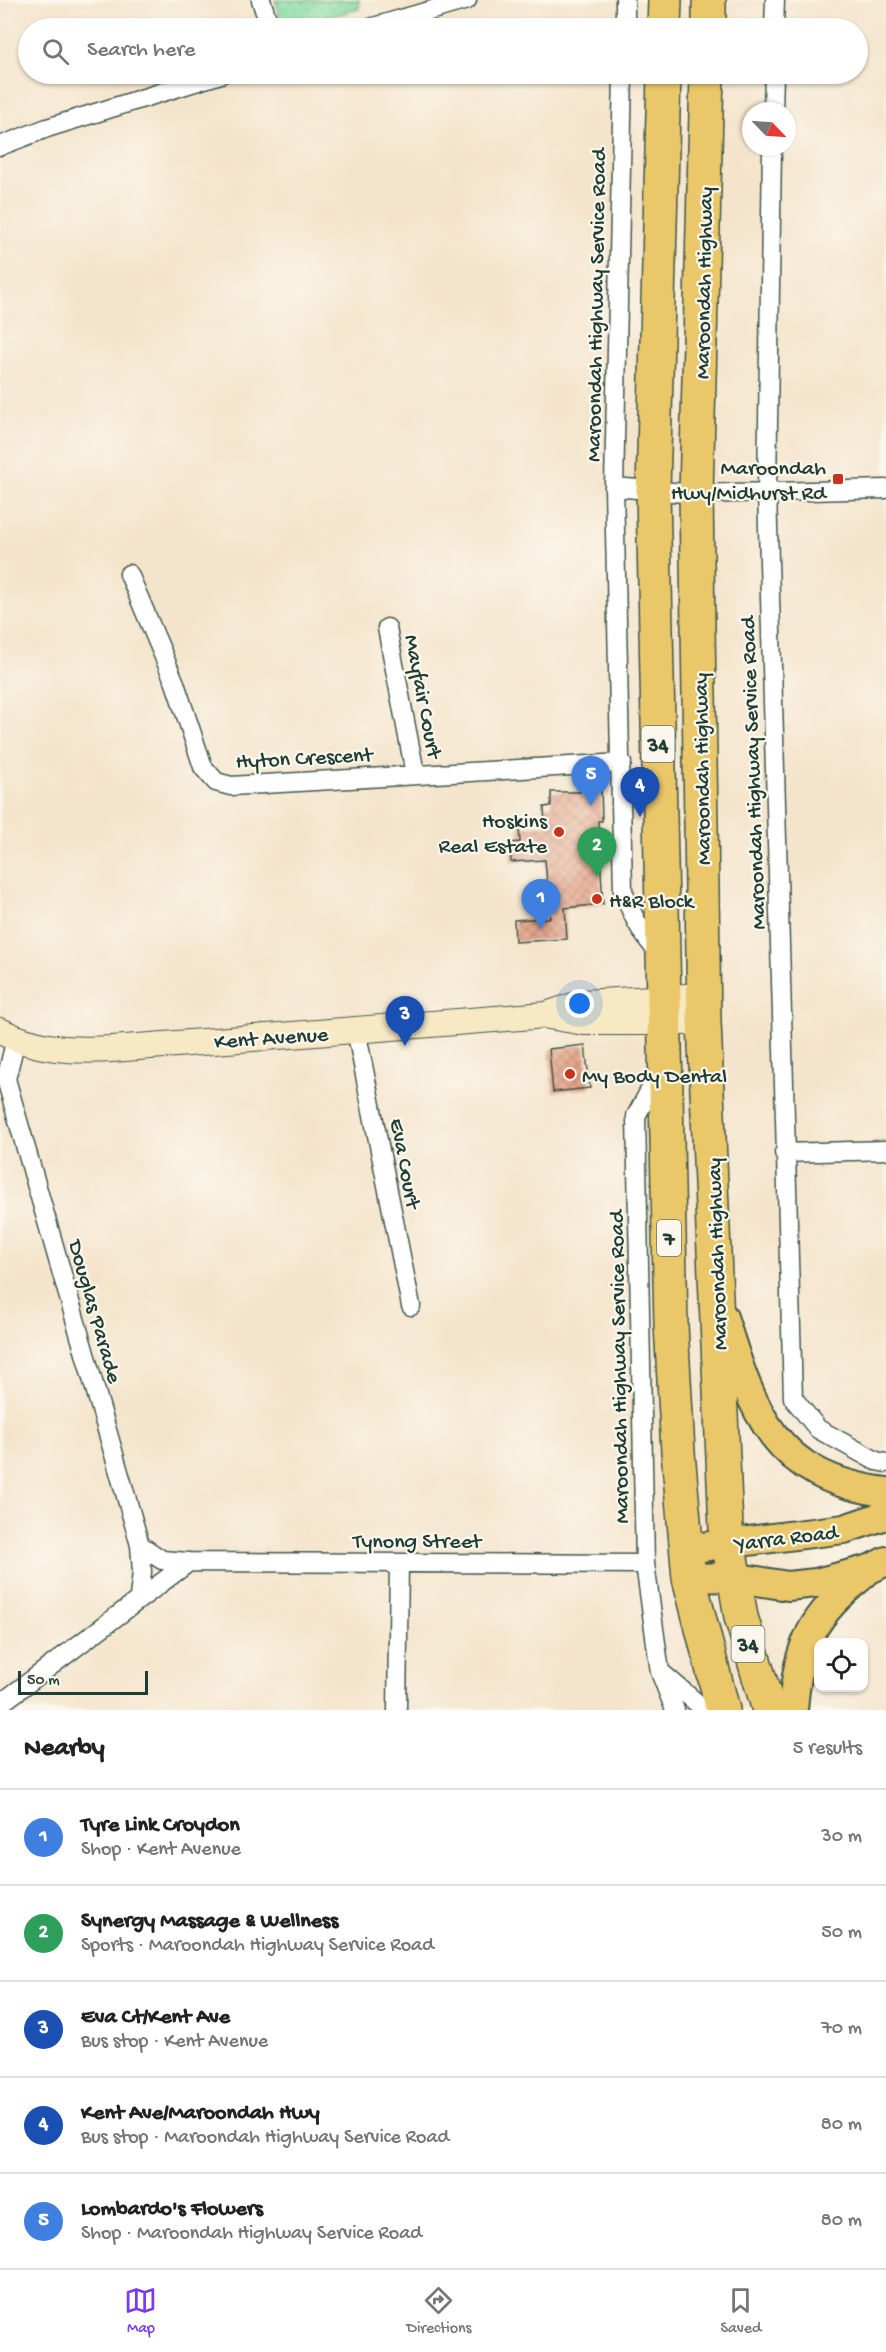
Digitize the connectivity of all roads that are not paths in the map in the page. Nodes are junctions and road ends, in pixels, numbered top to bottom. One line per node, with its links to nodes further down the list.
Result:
1 (261, 0): 7 (street)
2 (467, 0): 8 (street)
3 (625, 0): 9 (street)
4 (665, 0): 10 (highway)
5 (709, 0): 11 (highway)
6 (775, 0): 12 (street)
7 (267, 18)
8 (405, 18)
9 (624, 18)
10 (664, 18)
11 (709, 18)
12 (774, 18)
13 (189, 84): 19 (street)
14 (624, 84): 21 (street, Maroondah Highway Service Road)
15 (664, 84): 23 (highway, Maroondah Highway / 34)
16 (707, 84): 25 (highway, Maroondah Highway / 34)
17 (774, 84): 18 (street)
18 (773, 102)
19 (0, 146)
20 (772, 156): 24 (street, Maroondah Highway Service Road)
21 (614, 487): 23 (street); 28 (street, Maroondah Highway Service Road)
22 (886, 489): 24 (street)
23 (653, 491): 25 (street); 30 (highway, Maroondah Highway / 34)
24 (767, 492): 25 (street); 37 (street, Maroondah Highway Service Road)
25 (696, 494): 31 (highway, Maroondah Highway / 34)
26 (129, 574): 29 (street, Hyton Crescent)
27 (387, 628): 29 (street, Mayfair Court)
28 (622, 763): 29 (street, Hyton Crescent); 30 (street, Maroondah Highway Service Road)
29 (415, 773)
30 (663, 957): 32 (highway, Maroondah Highway / 34)
31 (704, 1009): 32 (main road, Kent Avenue); 38 (highway, Maroondah Highway / 7)
32 (664, 1010): 33 (main road, Kent Avenue); 35 (highway, Maroondah Highway / 7)
33 (356, 1030): 34 (main road, Kent Avenue); 39 (street, Eva Court)
34 (8, 1035): 45 (street, Douglas Parade)
35 (666, 1070): 48 (highway, Maroondah Highway / 7); 49 (street, Maroondah Highway Service Road)
36 (886, 1150): 37 (street)
37 (784, 1153): 40 (street, Maroondah Highway Service Road)
38 (717, 1295): 41 (main road); 44 (highway, Maroondah Highway / 7)
39 (411, 1306)
40 (886, 1463)
41 (886, 1492)
42 (886, 1515): 43 (main road, Yarra Road)
43 (844, 1529): 44 (main road, Yarra Road); 50 (main road)
44 (729, 1543): 48 (main road, Yarra Road); 51 (highway, Maroondah Highway / 34)
45 (140, 1545): 46 (street, Tynong Street); 52 (street, Douglas Parade)
46 (189, 1562): 47 (street, Tynong Street); 52 (street)
47 (399, 1563): 49 (street, Tynong Street); 55 (street)
48 (687, 1563): 51 (main road, Yarra Road); 58 (highway, Maroondah Highway / 34)
49 (645, 1564): 53 (street, Maroondah Highway Service Road)
50 (878, 1565): 51 (main road, Yarra Road); 60 (main road)
51 (733, 1577): 59 (highway, Maroondah Highway / 34)
52 (140, 1597): 54 (street)
53 (660, 1672): 56 (street, Maroondah Highway Service Road); 57 (street)
54 (2, 1702)
55 (397, 1710)
56 (675, 1710)
57 (705, 1710)
58 (723, 1710)
59 (769, 1710)
60 (793, 1710)

